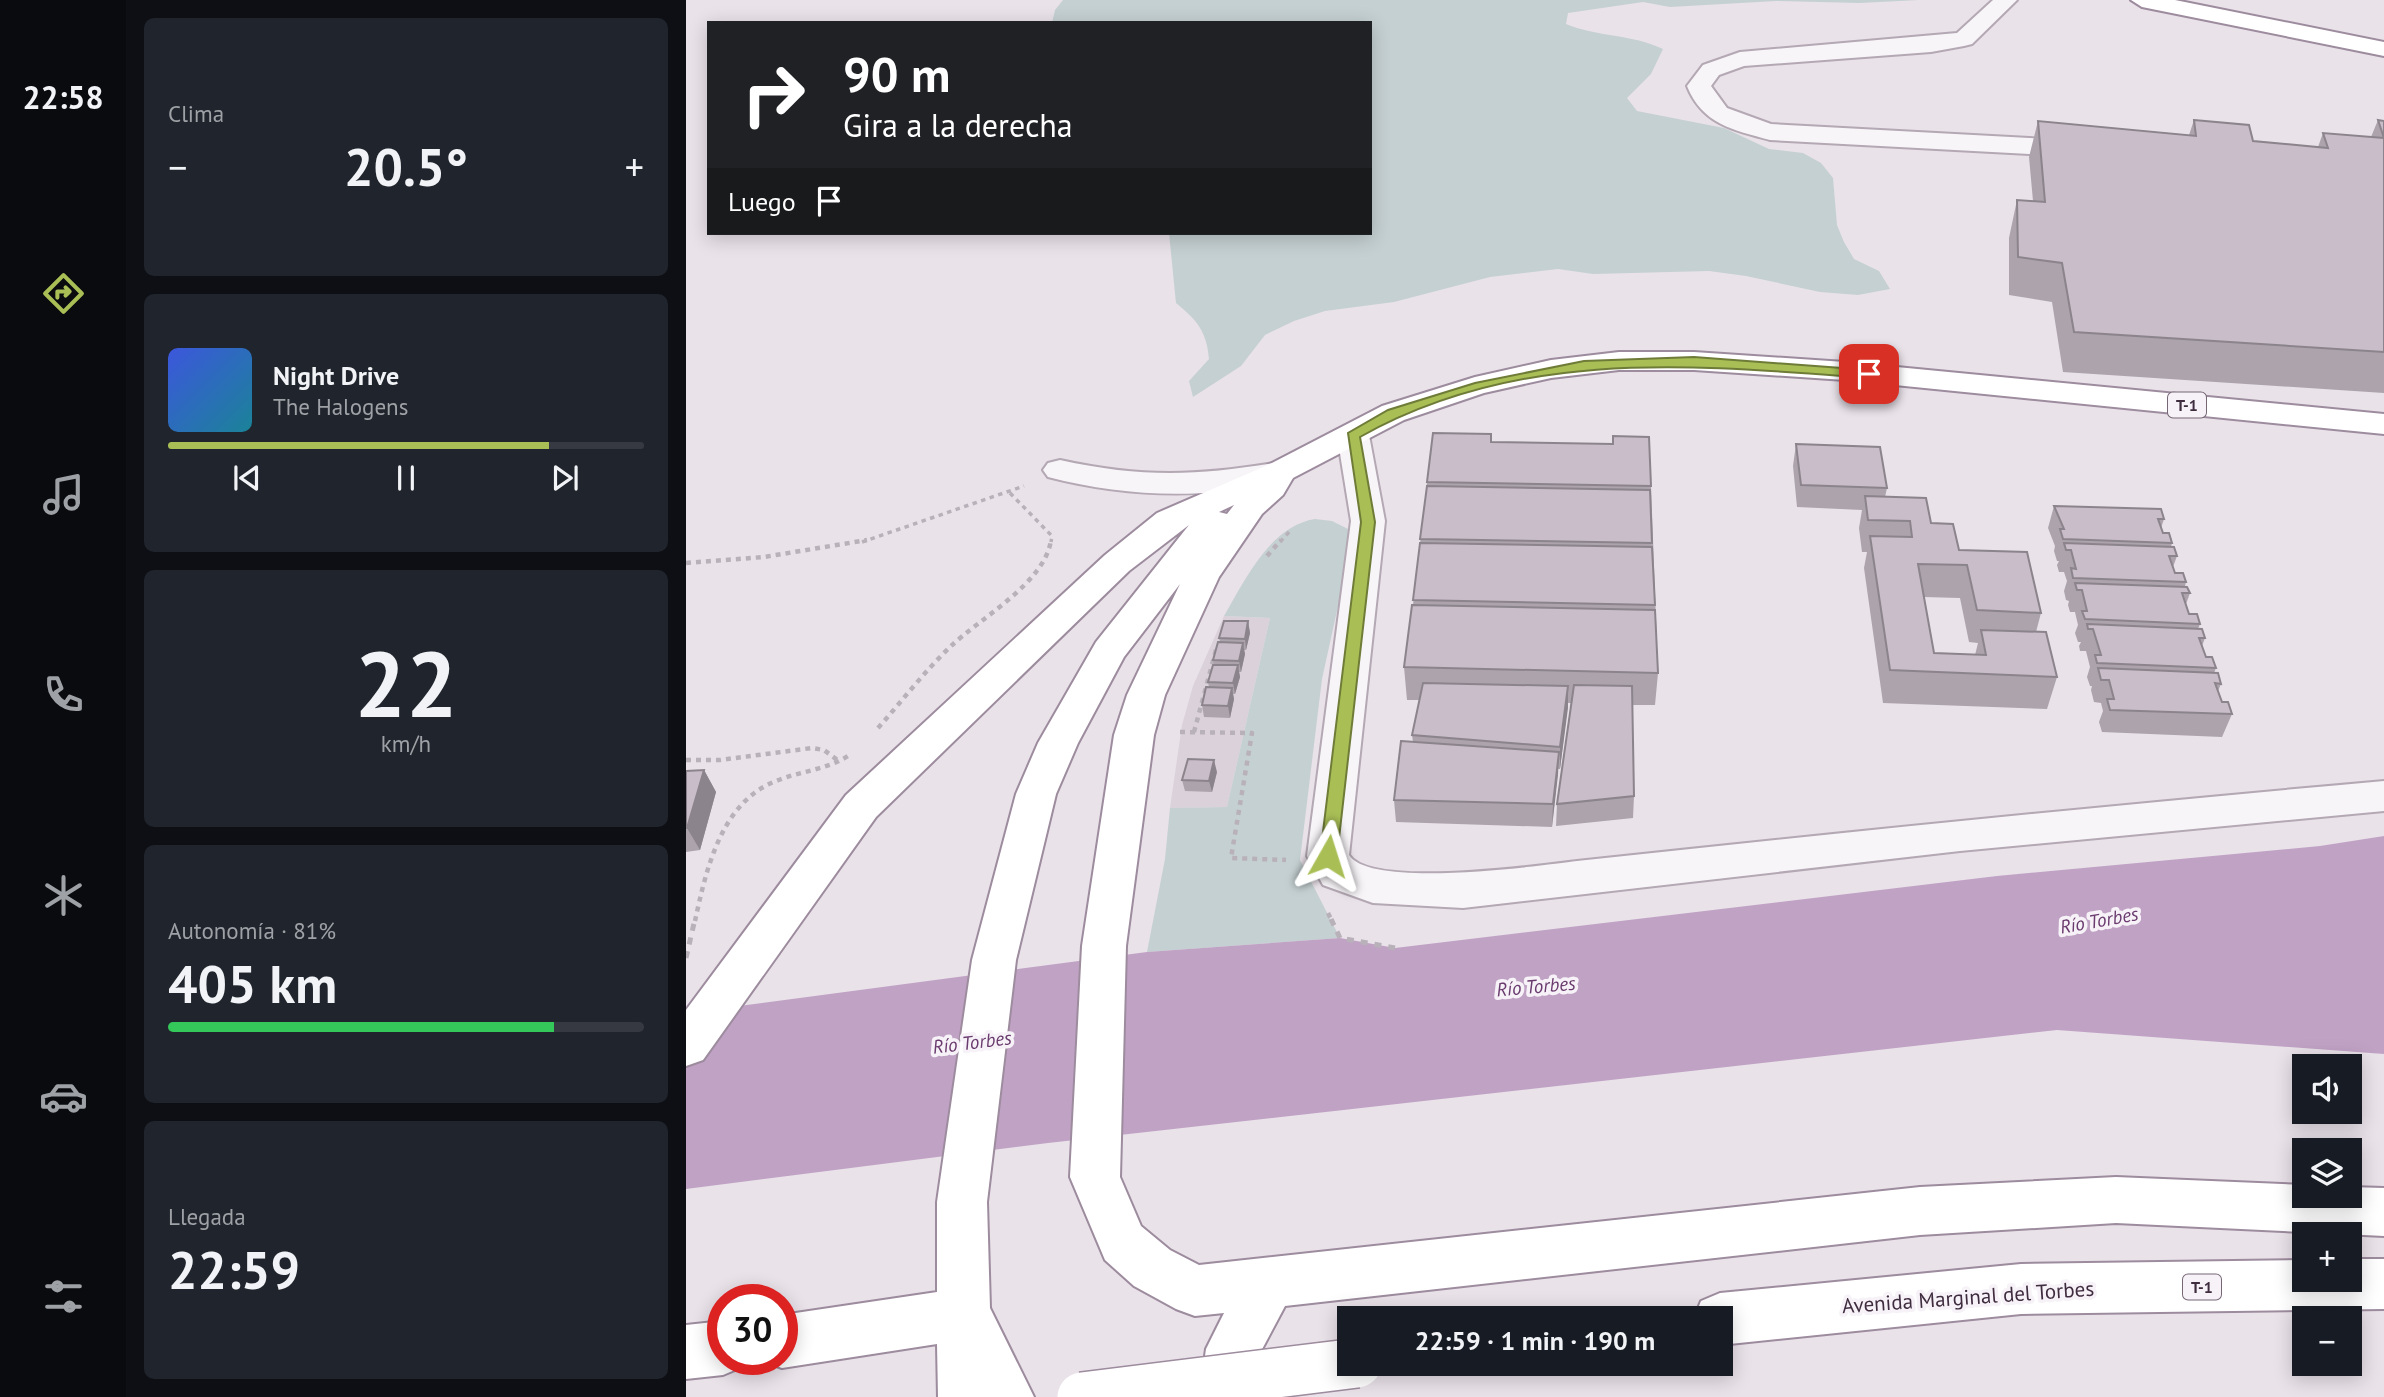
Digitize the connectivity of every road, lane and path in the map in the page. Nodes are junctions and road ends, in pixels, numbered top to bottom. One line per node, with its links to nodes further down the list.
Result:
1 (2006, 0): 4 (street)
2 (2143, 0): 3 (highway)
3 (2384, 49)
4 (2107, 151)
5 (2384, 424): 6 (highway, T-1)
6 (1353, 435): 8 (highway, T-1); 20 (street)
7 (1060, 470): 8 (street); 9 (path)
8 (1280, 472): 16 (highway); 23 (highway); 27 (highway)
9 (1010, 493): 11 (path); 15 (path)
10 (1290, 530): 12 (path)
11 (686, 563)
12 (1262, 563)
13 (1218, 640): 14 (path)
14 (1194, 732): 16 (path); 21 (path)
15 (872, 733)
16 (1134, 735): 25 (highway)
17 (854, 752): 19 (path)
18 (686, 760): 19 (path)
19 (840, 762): 22 (path)
20 (2384, 796)
21 (1300, 860)
22 (686, 958)
23 (686, 1046)
24 (2384, 1212): 25 (highway)
25 (1269, 1284): 36 (highway)
26 (2384, 1284): 28 (highway, Avenida Marginal del Torbes / T-1)
27 (965, 1314): 29 (highway); 33 (highway); 34 (highway)
28 (1733, 1318)
29 (798, 1340)
30 (707, 1350): 31 (highway)
31 (686, 1352)
32 (1337, 1365): 35 (highway, bridge)
33 (965, 1397)
34 (1007, 1397)
35 (1082, 1397)
36 (1226, 1397)

